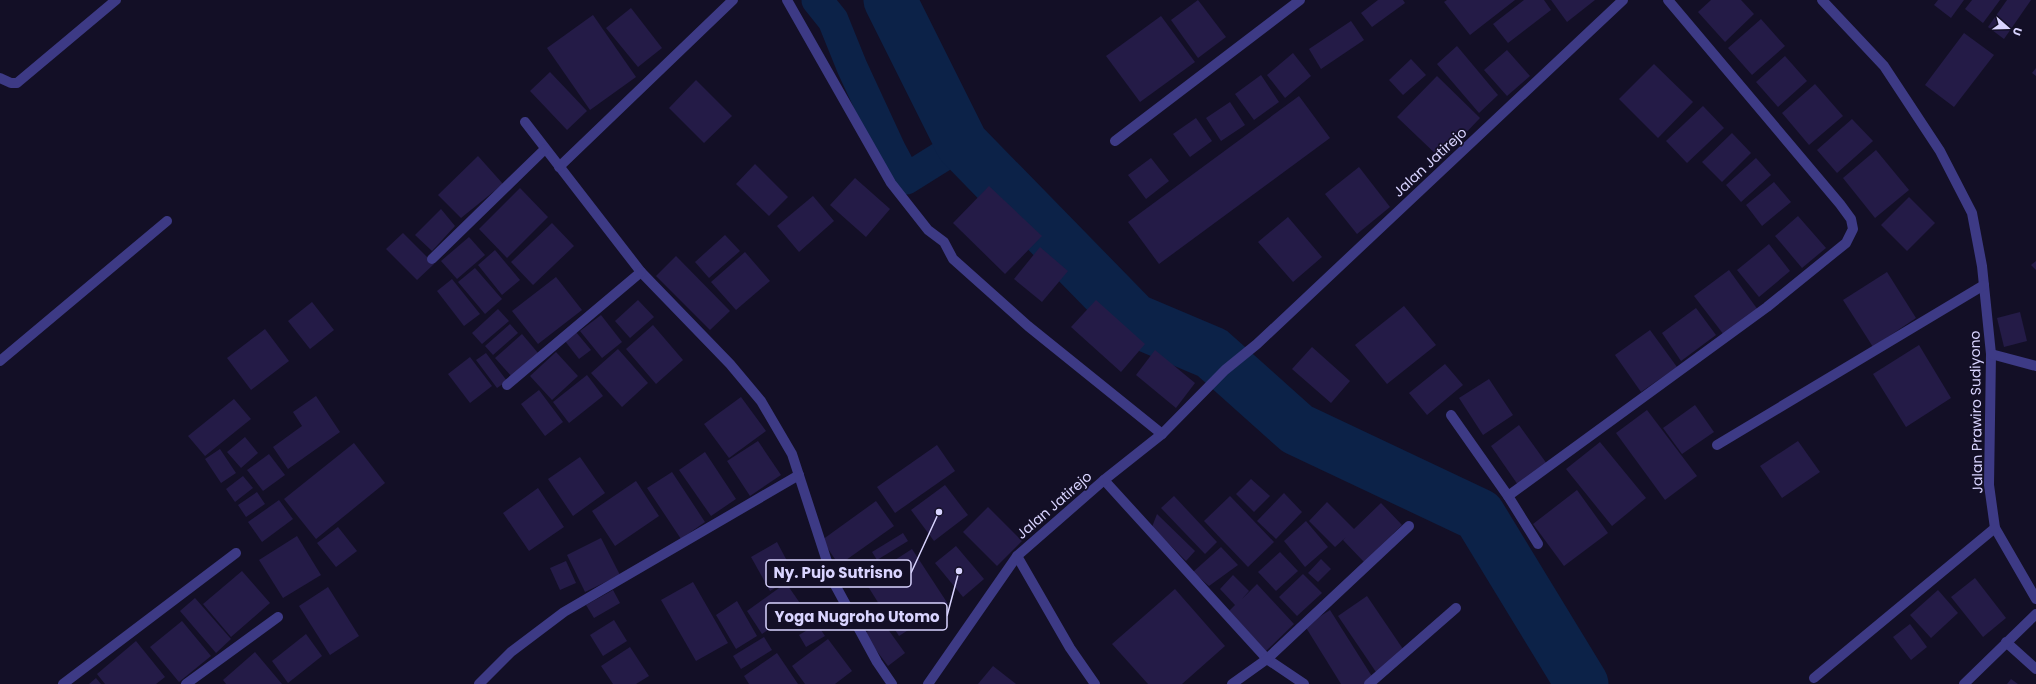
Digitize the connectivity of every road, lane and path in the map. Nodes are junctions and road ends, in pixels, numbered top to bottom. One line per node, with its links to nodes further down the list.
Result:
1 (116, 0): 8 (street)
2 (733, 0): 12 (street)
3 (787, 0): 22 (street)
4 (1300, 0): 10 (street)
5 (1623, 0): 22 (street, Jalan Jatirejo)
6 (1668, 0): 26 (street)
7 (1827, 1): 16 (street, Jalan Prawiro Sudiyono)
8 (0, 78)
9 (525, 122): 11 (street)
10 (1115, 141)
11 (545, 149): 12 (street); 14 (street)
12 (559, 167): 15 (street)
13 (167, 221): 18 (street)
14 (432, 259)
15 (641, 272): 20 (street); 24 (street)
16 (1984, 285): 17 (street, Jalan Prawiro Sudiyono); 23 (street)
17 (1991, 354): 19 (street); 28 (street, Jalan Prawiro Sudiyono)
18 (0, 361)
19 (2036, 366)
20 (506, 385)
21 (1451, 415): 26 (street)
22 (1162, 434): 25 (street, Jalan Jatirejo)
23 (1717, 445)
24 (799, 475): 42 (street); 43 (street)
25 (1104, 480): 31 (street, Jalan Jatirejo); 37 (street)
26 (1508, 496): 29 (street)
27 (1409, 526): 37 (street)
28 (1995, 528): 32 (street, Jalan Prawiro Sudiyono); 39 (street)
29 (1538, 544)
30 (236, 553): 40 (street)
31 (1017, 556): 44 (street, Jalan Jatirejo); 45 (street)
32 (2036, 599)
33 (1456, 608): 48 (street)
34 (2036, 614): 36 (street)
35 (278, 618): 41 (street)
36 (2006, 642): 38 (street); 49 (street)
37 (1267, 659): 46 (street); 47 (street)
38 (2036, 669)
39 (1814, 678)
40 (63, 684)
41 (186, 684)
42 (479, 684)
43 (892, 684)
44 (928, 684)
45 (1095, 684)
46 (1232, 684)
47 (1304, 684)
48 (1368, 684)
49 (1964, 684)

